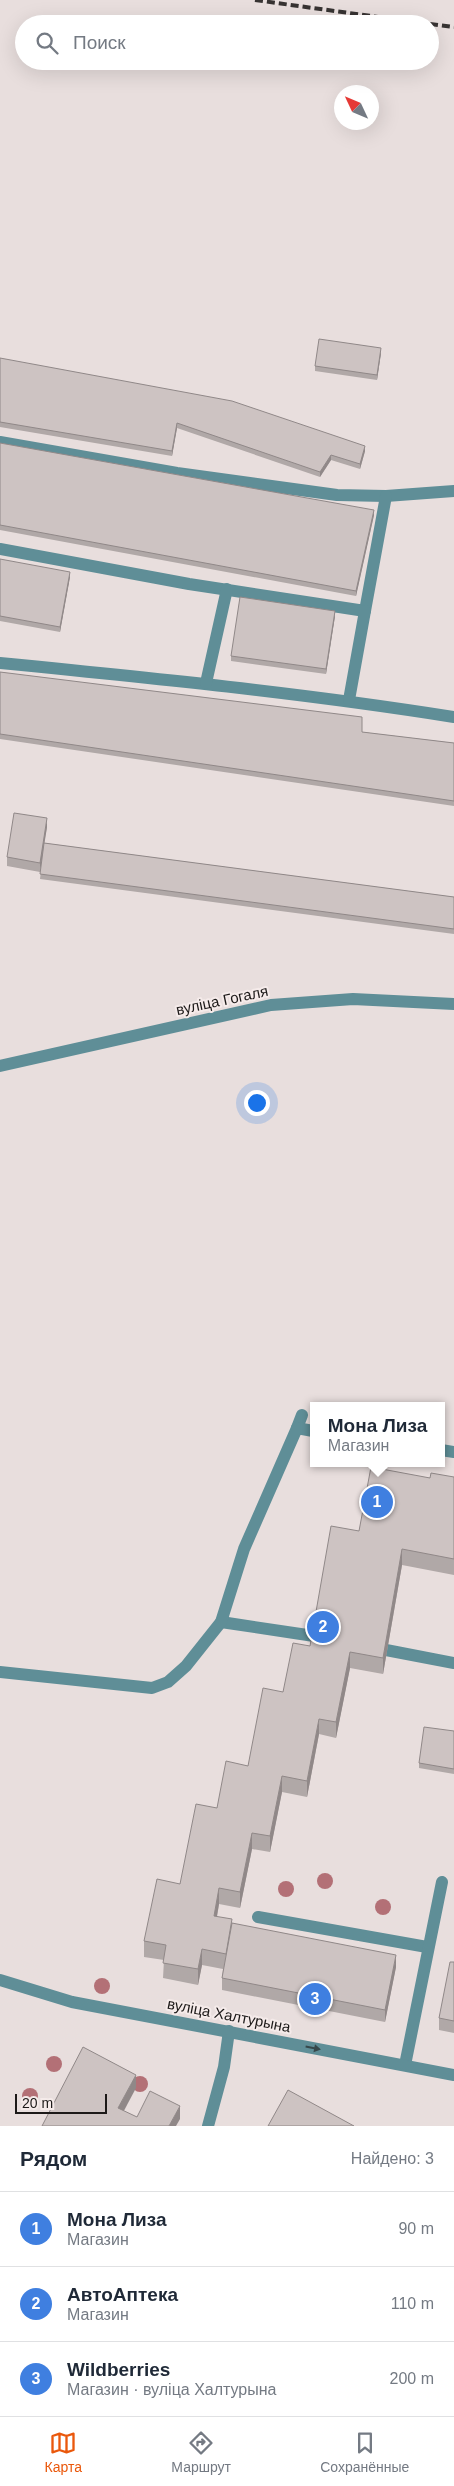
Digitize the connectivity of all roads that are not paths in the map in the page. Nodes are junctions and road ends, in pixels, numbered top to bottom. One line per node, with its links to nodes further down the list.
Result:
1 (0, 442): 3 (street)
2 (454, 491): 3 (street)
3 (386, 496): 6 (street)
4 (0, 549): 5 (street)
5 (228, 589): 6 (street); 8 (street)
6 (365, 611): 9 (street)
7 (0, 663): 8 (street)
8 (206, 683): 9 (street)
9 (349, 700): 10 (street)
10 (454, 716)
11 (454, 1004): 12 (street, вуліца Гогаля)
12 (0, 1066)
13 (302, 1415): 14 (street)
14 (297, 1428): 15 (street); 16 (street)
15 (310, 1430)
16 (221, 1622): 17 (street); 20 (street)
17 (314, 1636)
18 (386, 1650): 19 (street)
19 (454, 1663)
20 (0, 1672)
21 (442, 1882): 23 (street)
22 (258, 1916): 23 (street)
23 (427, 1947): 26 (street)
24 (0, 1980): 25 (street, вуліца Халтурына)
25 (229, 2031): 26 (street, вуліца Халтурына, one-way to 26); 28 (street)
26 (405, 2065): 27 (street, вуліца Халтурына)
27 (454, 2075)
28 (208, 2126)

